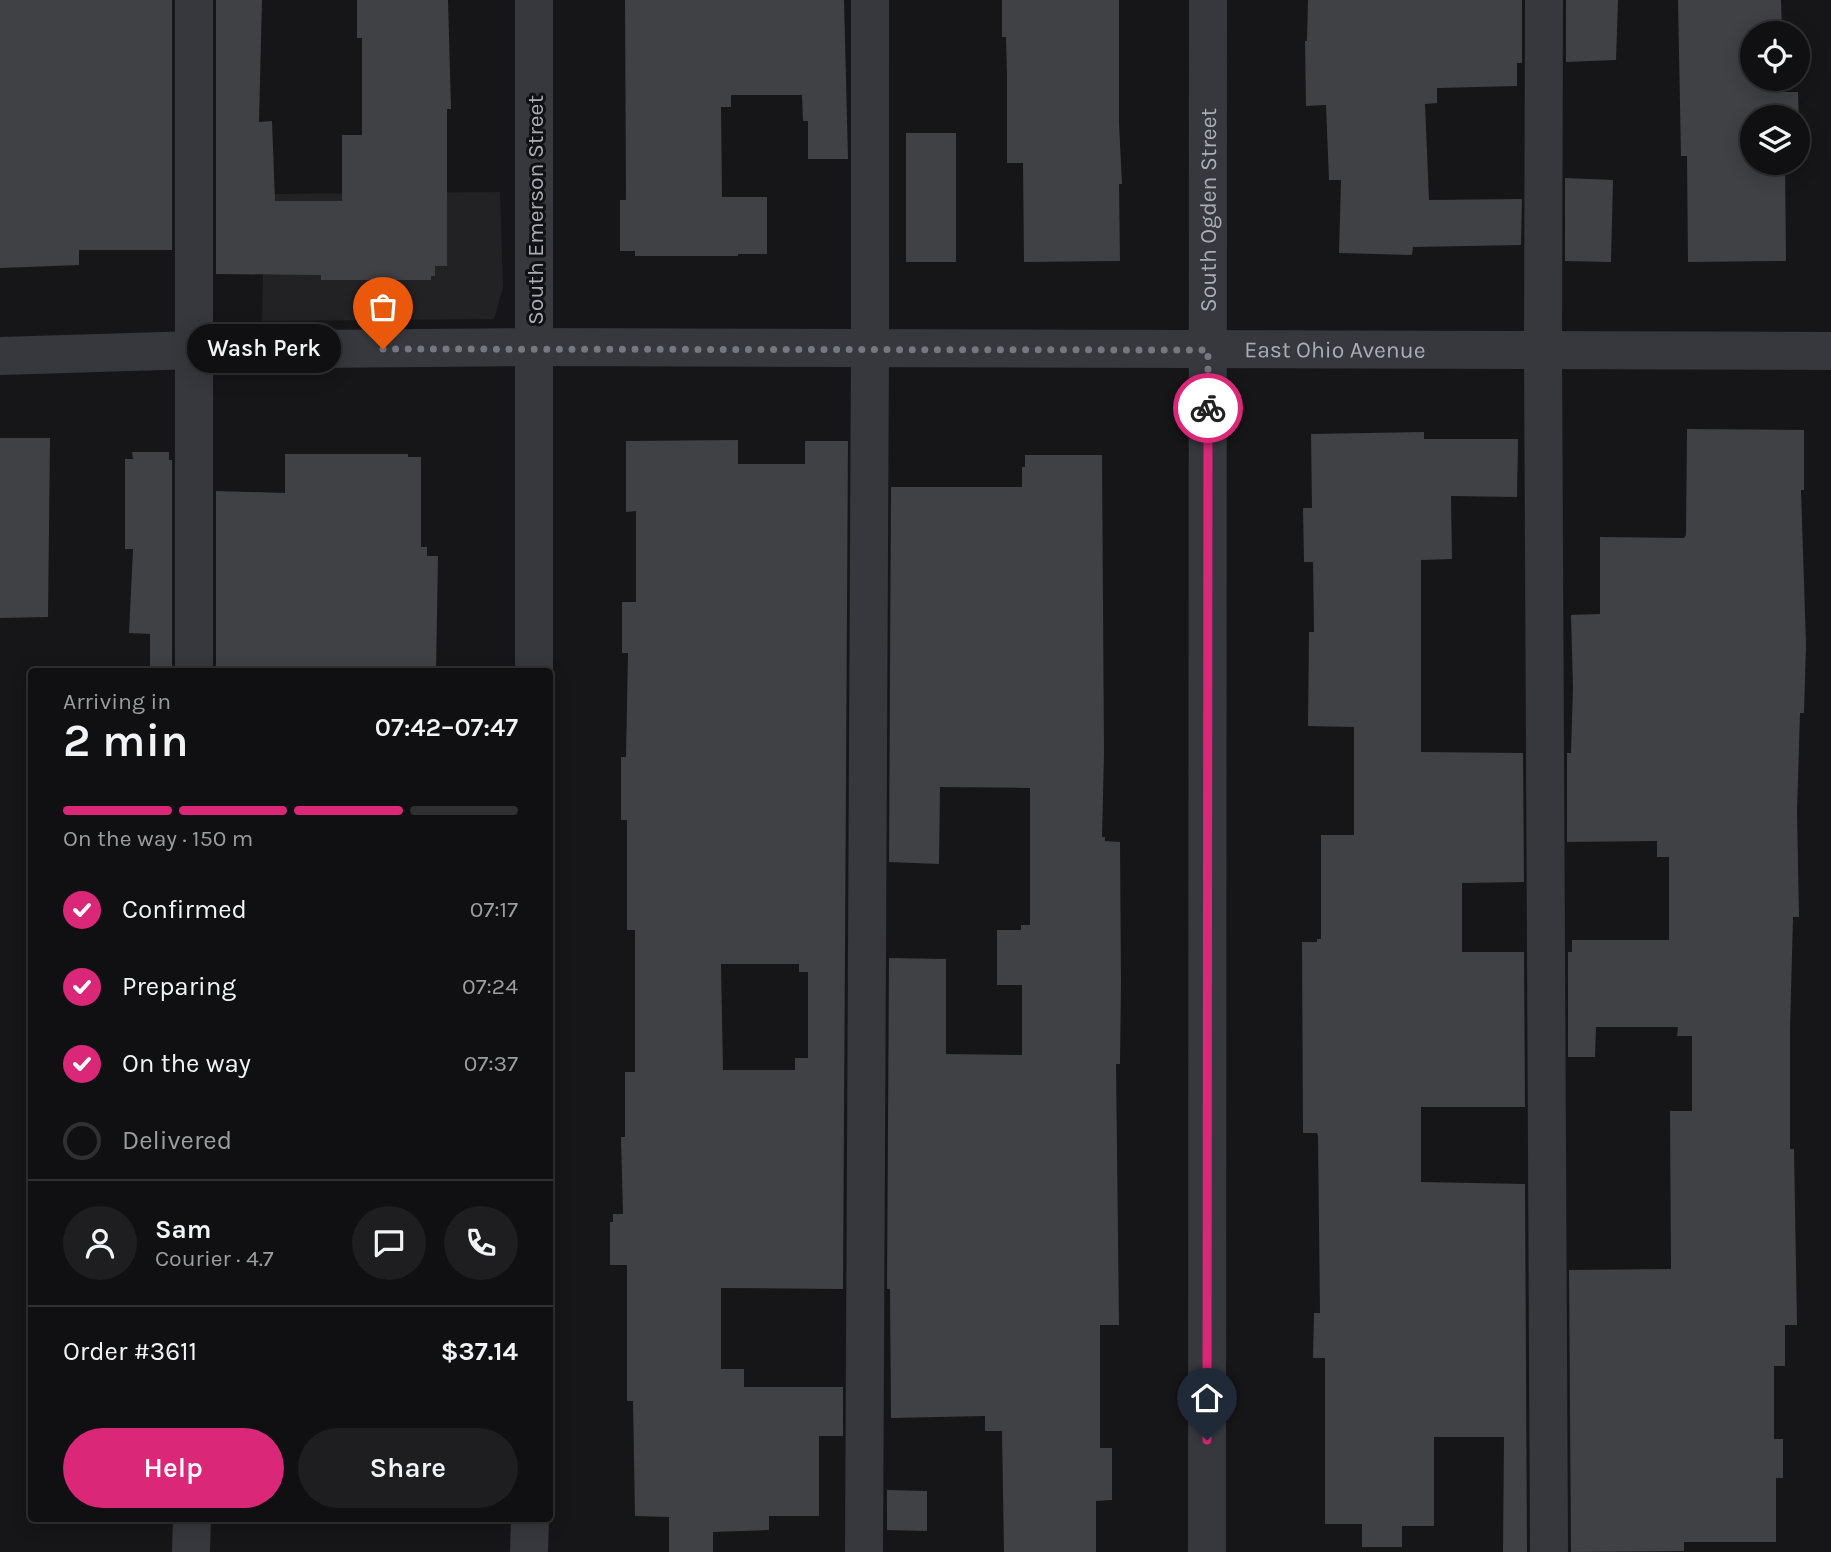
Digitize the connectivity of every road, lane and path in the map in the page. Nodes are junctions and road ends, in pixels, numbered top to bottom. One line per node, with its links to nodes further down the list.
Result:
1 (194, 0): 7 (street)
2 (534, 0): 6 (street, South Emerson Street)
3 (870, 0): 8 (street)
4 (1208, 0): 9 (street, South Ogden Street)
5 (1544, 0): 10 (street)
6 (535, 347): 7 (street, East Ohio Avenue); 8 (street, East Ohio Avenue); 14 (street, South Emerson Street)
7 (195, 350): 12 (street, East Ohio Avenue); 13 (street)
8 (870, 350): 9 (street, East Ohio Avenue); 19 (street)
9 (1208, 350): 10 (street, East Ohio Avenue); 20 (street, South Ogden Street)
10 (1543, 350): 11 (street, East Ohio Avenue); 21 (street)
11 (1831, 351)
12 (0, 356)
13 (194, 668)
14 (534, 668)
15 (191, 1522): 17 (street)
16 (530, 1522): 18 (street)
17 (191, 1552)
18 (529, 1552)
19 (864, 1552)
20 (1207, 1552)
21 (1549, 1552)

